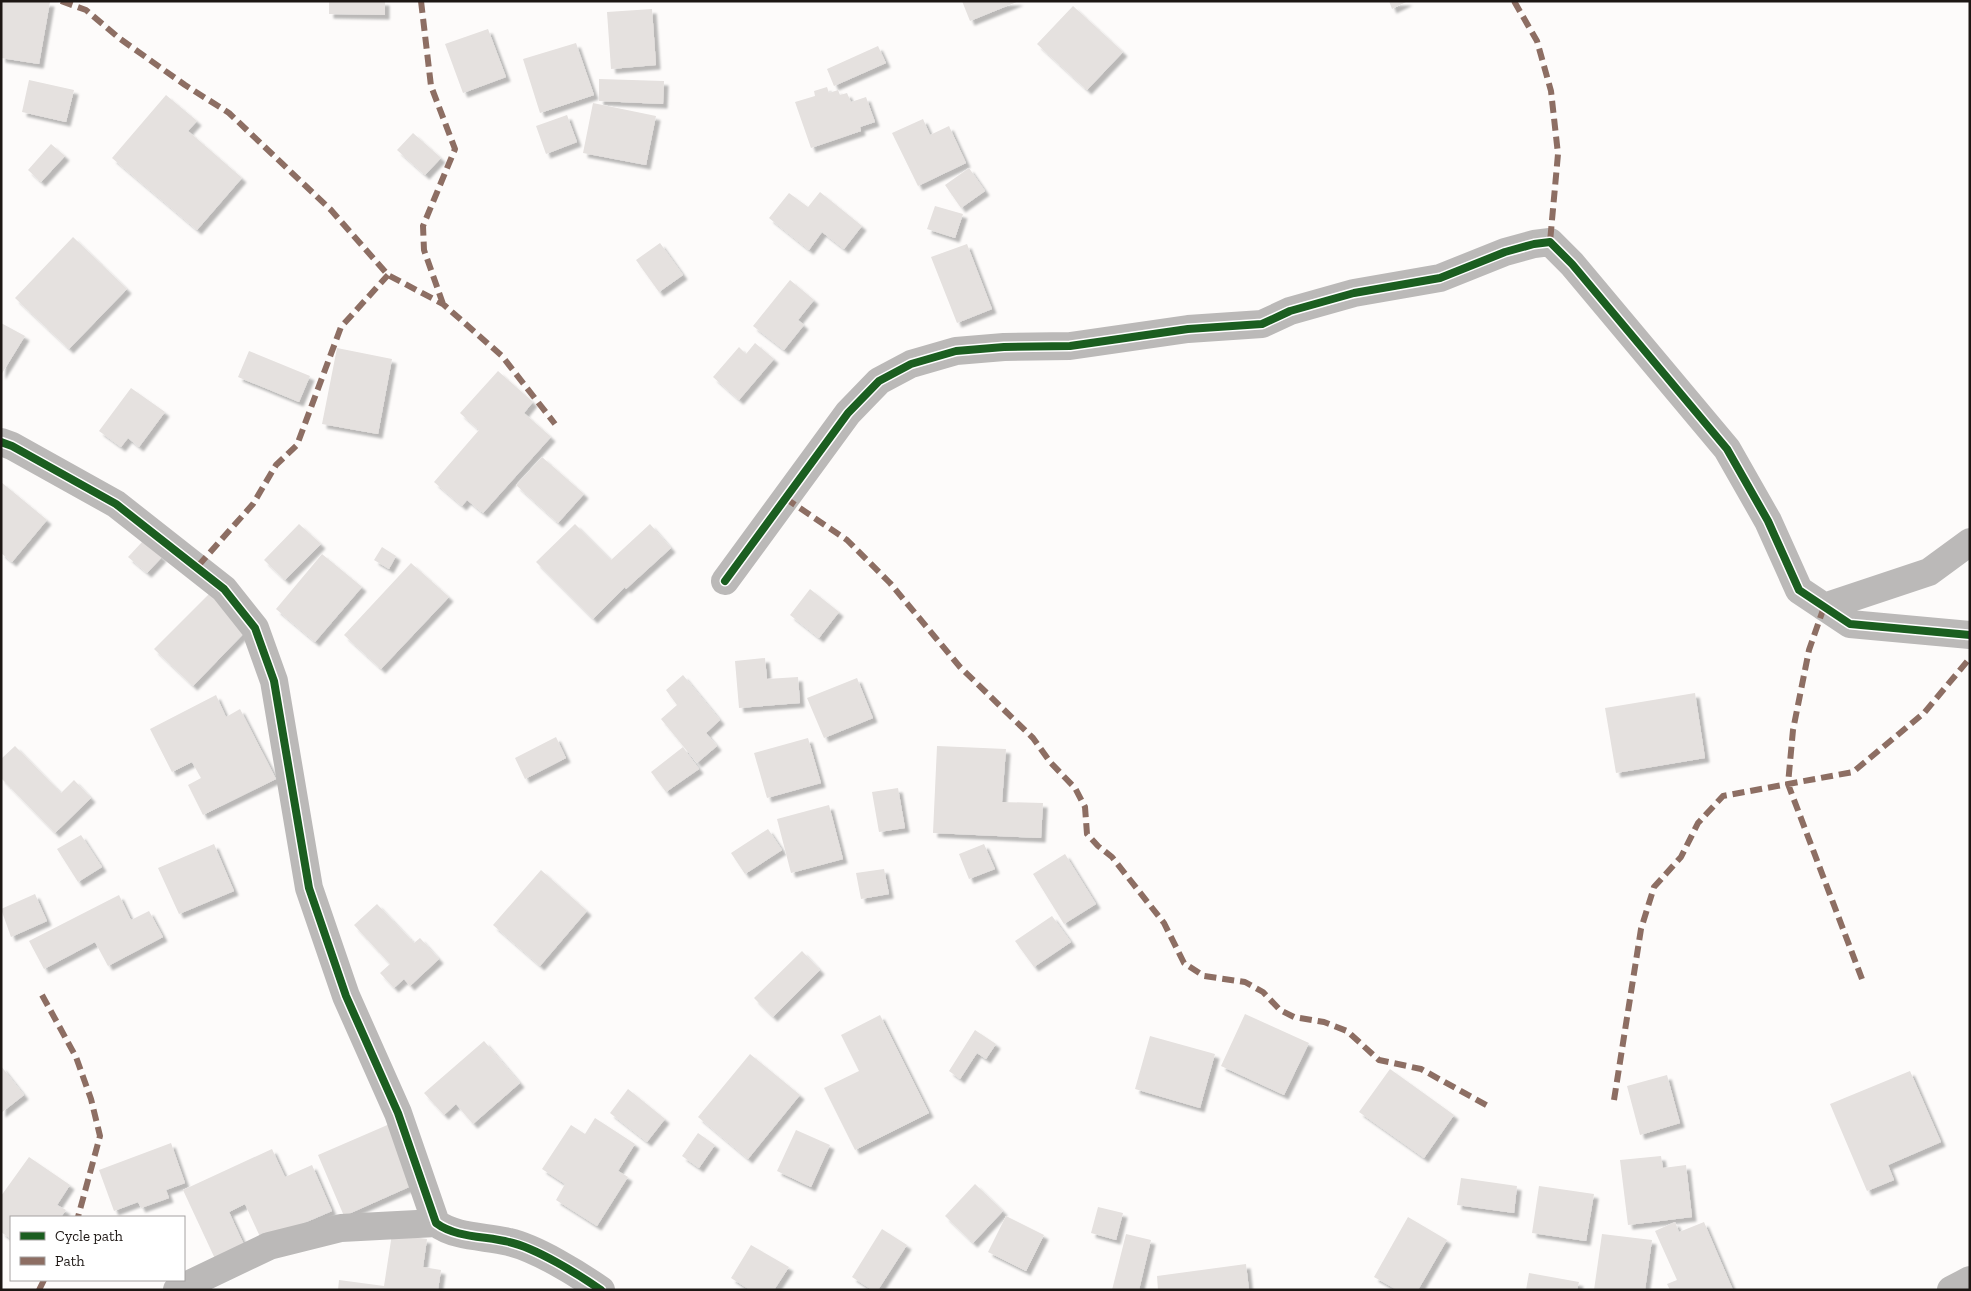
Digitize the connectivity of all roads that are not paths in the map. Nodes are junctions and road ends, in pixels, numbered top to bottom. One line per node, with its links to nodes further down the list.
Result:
1 (1, 442): 6 (street)
2 (1970, 542): 4 (street)
3 (725, 581): 4 (street)
4 (1824, 608): 5 (street)
5 (1970, 636)
6 (436, 1224): 8 (street); 9 (street)
7 (1970, 1280): 10 (street)
8 (177, 1290)
9 (601, 1290)
10 (1951, 1290)

